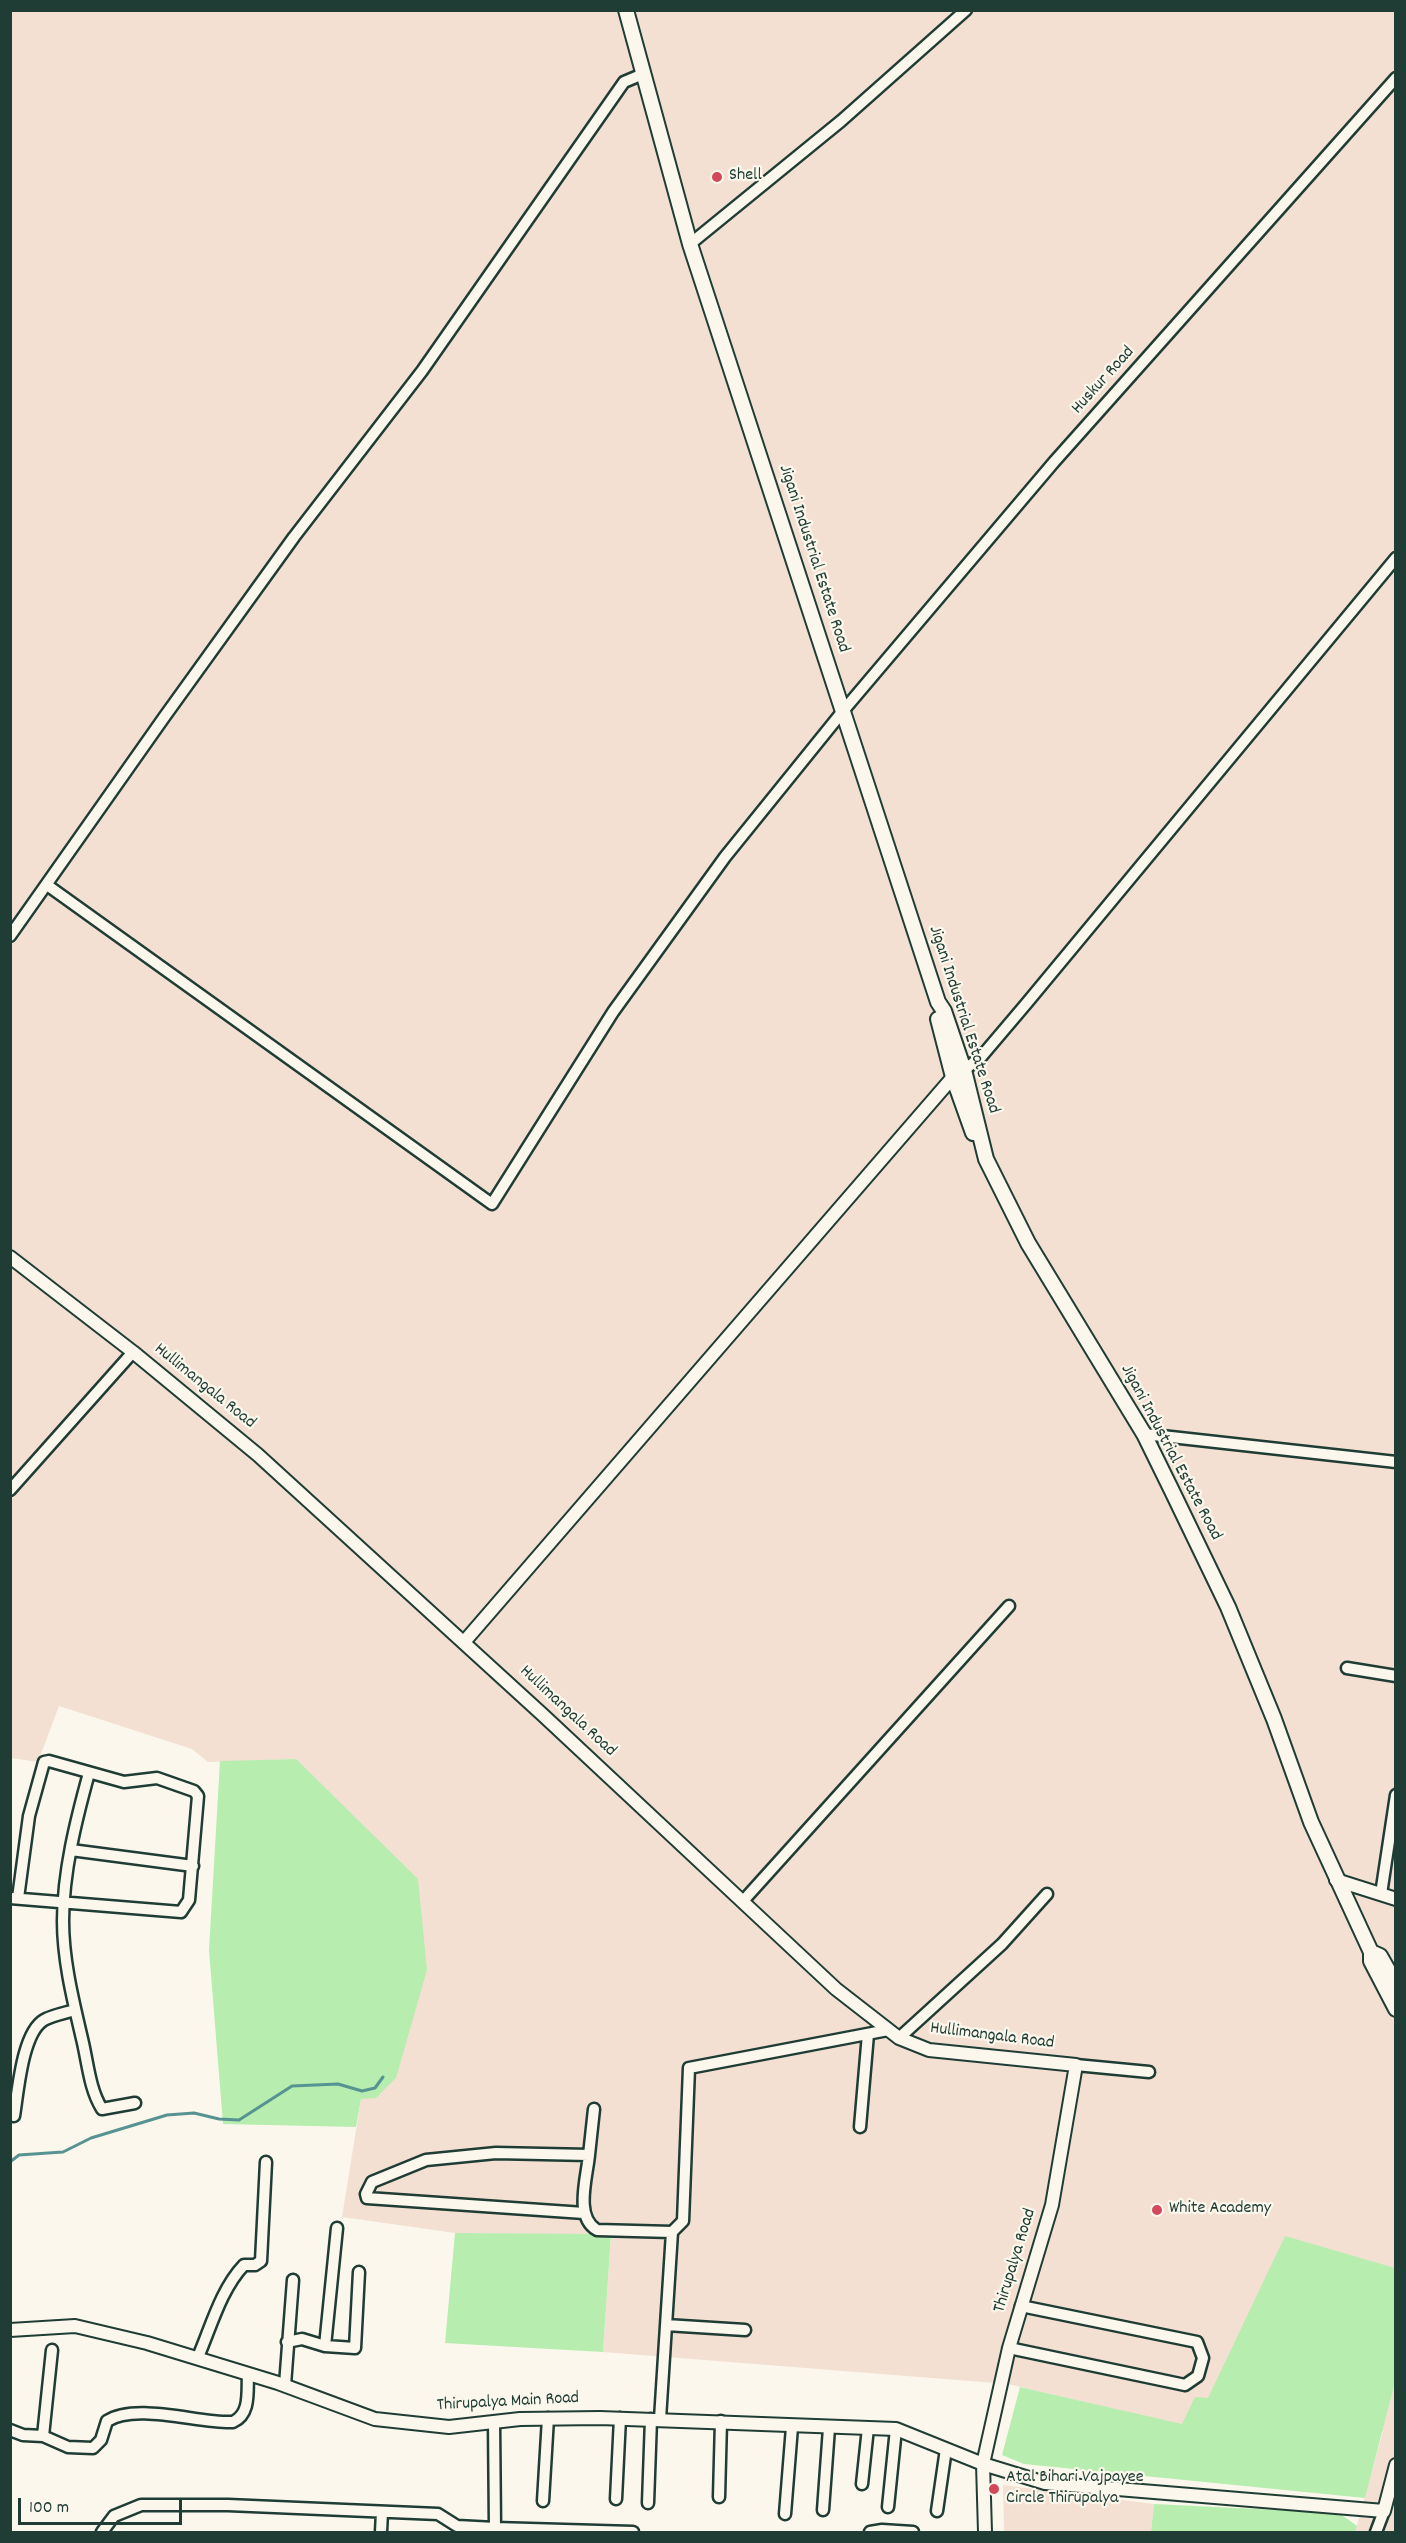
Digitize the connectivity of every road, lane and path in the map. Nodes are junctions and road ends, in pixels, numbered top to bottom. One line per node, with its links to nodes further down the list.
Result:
1 (626, 10): 3 (main road, Jigani Industrial Estate Road)
2 (966, 10): 5 (street)
3 (643, 74): 5 (main road, Jigani Industrial Estate Road); 8 (street)
4 (1395, 78): 7 (street, Huskur Road)
5 (690, 244): 7 (main road, Jigani Industrial Estate Road)
6 (1395, 558): 10 (street)
7 (843, 711): 8 (street, Huskur Road); 10 (main road, Jigani Industrial Estate Road)
8 (47, 885): 9 (street)
9 (10, 936)
10 (958, 1074): 13 (main road, Jigani Industrial Estate Road); 17 (street)
11 (10, 1257): 12 (street, Hullimangala Road)
12 (133, 1352): 15 (street); 17 (street, Hullimangala Road)
13 (1144, 1434): 14 (street); 24 (main road, Jigani Industrial Estate Road)
14 (1395, 1462)
15 (10, 1490)
16 (1009, 1606): 29 (street)
17 (464, 1642): 29 (street, Hullimangala Road)
18 (1347, 1668): 19 (street)
19 (1395, 1676)
20 (89, 1773): 22 (street); 23 (street); 27 (street)
21 (1395, 1795): 26 (street)
22 (71, 1850): 23 (street); 30 (street)
23 (192, 1866): 30 (street)
24 (1336, 1880): 26 (street); 31 (main road, Jigani Industrial Estate Road)
25 (1047, 1894): 37 (street)
26 (1381, 1894): 28 (street)
27 (14, 1898): 30 (street)
28 (1395, 1899)
29 (742, 1901): 35 (street, Hullimangala Road)
30 (63, 1902): 34 (street)
31 (1371, 1952): 32 (main road, Jigani Industrial Estate Road); 33 (main road)
32 (1395, 1984)
33 (1395, 2009)
34 (75, 2010): 40 (street); 42 (street)
35 (888, 2030): 36 (street); 37 (street, Hullimangala Road)
36 (868, 2034): 43 (street); 48 (street)
37 (899, 2038): 38 (street, Hullimangala Road)
38 (1076, 2065): 39 (street, Hullimangala Road); 51 (street, Thirupalya Road)
39 (1149, 2072)
40 (135, 2103)
41 (594, 2109): 44 (street)
42 (14, 2116)
43 (860, 2127)
44 (589, 2155): 46 (street); 46 (street)
45 (266, 2162): 59 (street)
46 (584, 2213): 48 (street)
47 (337, 2228): 56 (street)
48 (672, 2232): 52 (street)
49 (360, 2272): 56 (street)
50 (293, 2280): 55 (street)
51 (1021, 2306): 57 (street, Thirupalya Road); 57 (street)
52 (666, 2325): 54 (street); 64 (street)
53 (10, 2330): 59 (street, Thirupalya Main Road)
54 (745, 2330)
55 (287, 2342): 56 (street); 61 (street)
56 (325, 2346)
57 (1009, 2348): 74 (street, Thirupalya Road)
58 (52, 2350): 72 (street)
59 (198, 2357): 60 (street, Thirupalya Main Road)
60 (248, 2374): 61 (street, Thirupalya Main Road); 72 (street)
61 (285, 2385): 66 (street, Thirupalya Main Road)
62 (548, 2418): 63 (street, Thirupalya Main Road); 66 (street, Thirupalya Main Road); 79 (street)
63 (620, 2418): 64 (street, Thirupalya Main Road); 78 (street)
64 (655, 2419): 65 (street, Thirupalya Main Road); 80 (street)
65 (721, 2421): 67 (street, Thirupalya Main Road); 77 (street)
66 (494, 2422): 87 (street)
67 (792, 2427): 68 (street, Thirupalya Main Road); 86 (street)
68 (829, 2428): 69 (street, Thirupalya Main Road); 82 (street)
69 (868, 2428): 70 (street, Thirupalya Main Road); 76 (street)
70 (896, 2429): 73 (street, Thirupalya Main Road); 81 (street)
71 (10, 2430): 72 (street)
72 (43, 2436)
73 (946, 2449): 74 (street, Thirupalya Main Road); 83 (street)
74 (982, 2464): 84 (street, Thirupalya Main Road); 96 (street)
75 (1395, 2465): 84 (street)
76 (862, 2484)
77 (719, 2497)
78 (616, 2499)
79 (543, 2501)
80 (648, 2503)
81 (888, 2507)
82 (823, 2510)
83 (937, 2511)
84 (1384, 2511): 97 (street)
85 (382, 2512): 88 (street); 90 (street); 91 (street)
86 (785, 2514)
87 (495, 2528): 88 (street); 89 (street)
88 (457, 2529)
89 (537, 2531): 92 (street)
90 (102, 2532)
91 (381, 2532)
92 (581, 2532): 93 (street)
93 (633, 2532)
94 (870, 2532): 95 (street)
95 (913, 2532)
96 (985, 2532)
97 (1376, 2532)

